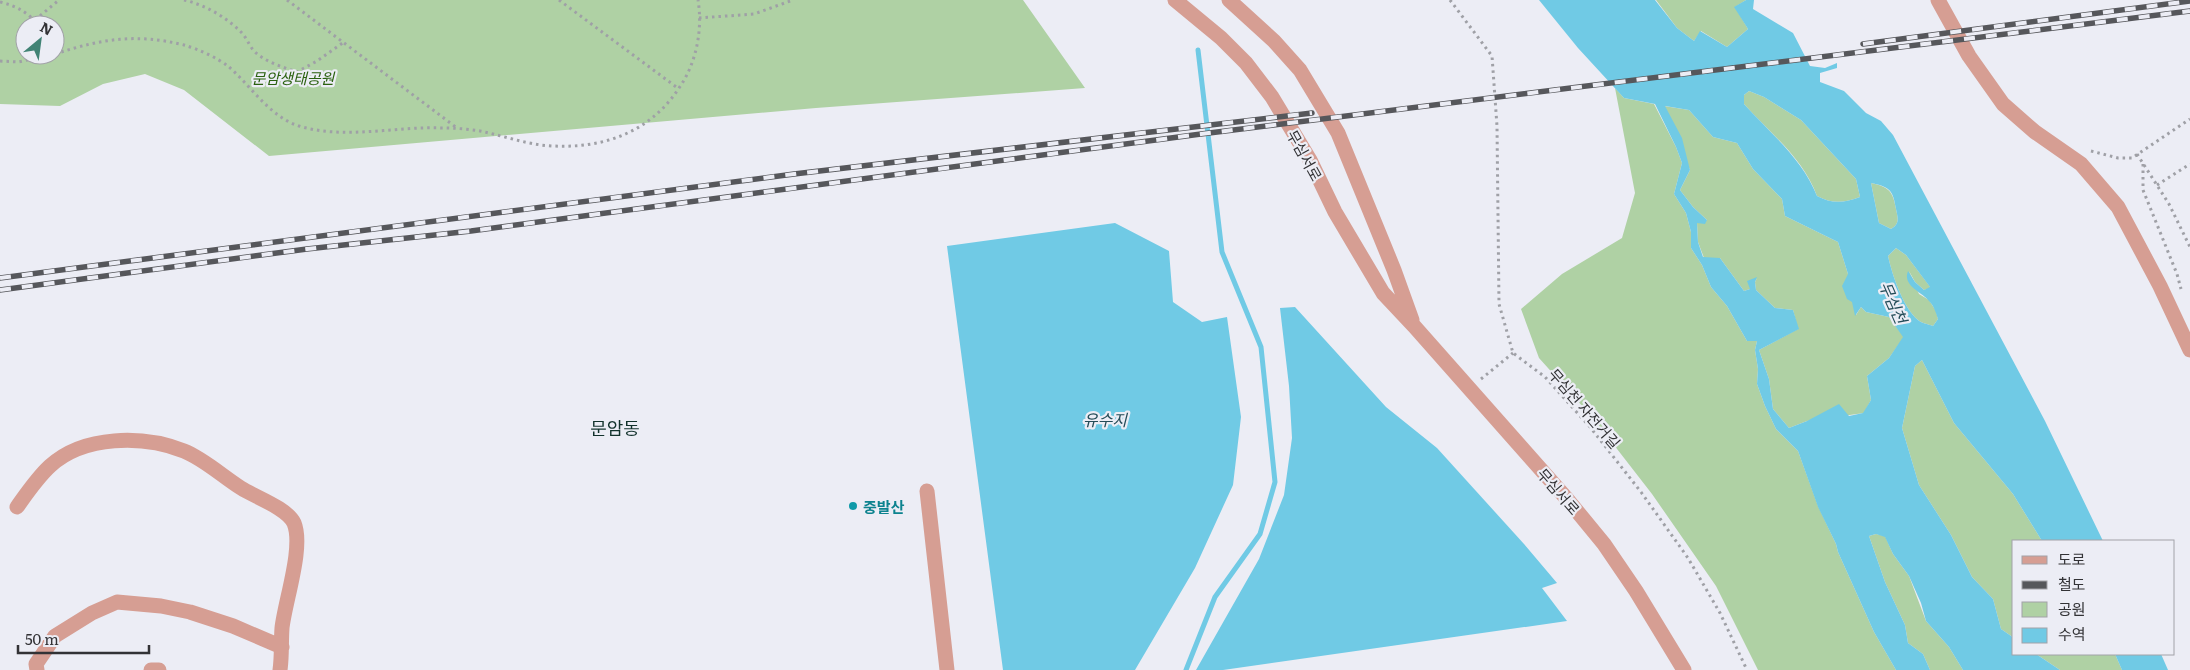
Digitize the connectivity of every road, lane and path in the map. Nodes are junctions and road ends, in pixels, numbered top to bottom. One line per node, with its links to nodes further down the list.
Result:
1 (59, 0): 14 (path)
2 (184, 0): 16 (path)
3 (288, 0): 16 (path)
4 (559, 0): 12 (path)
5 (698, 0): 15 (path)
6 (794, 0): 15 (path)
7 (1176, 0): 30 (street, 무심서로)
8 (1230, 0): 30 (street, 무심서로)
9 (1450, 0): 32 (path)
10 (1938, 0): 24 (street)
11 (0, 2): 13 (path)
12 (565, 2): 20 (path)
13 (29, 15)
14 (41, 15)
15 (699, 18): 20 (path)
16 (344, 42): 22 (path)
17 (65, 51): 22 (path)
18 (0, 61): 19 (path)
19 (15, 62)
20 (678, 90): 22 (path)
21 (2190, 119): 23 (path)
22 (458, 128)
23 (2137, 154): 24 (path); 25 (path)
24 (2071, 157): 31 (street)
25 (2143, 164): 27 (path); 29 (path)
26 (2190, 164): 27 (path)
27 (2157, 185): 28 (path)
28 (2190, 247)
29 (2181, 292)
30 (1414, 326): 33 (street, 무심서로)
31 (2190, 350)
32 (1514, 353): 33 (path); 43 (path, 무심천 자전거길)
33 (1468, 389): 42 (street, 무심서로)
34 (927, 491): 41 (street)
35 (17, 507): 36 (street)
36 (282, 647): 37 (street); 40 (street)
37 (37, 670)
38 (151, 670): 39 (street)
39 (159, 670)
40 (280, 670)
41 (947, 670)
42 (1684, 670)
43 (1746, 670)

